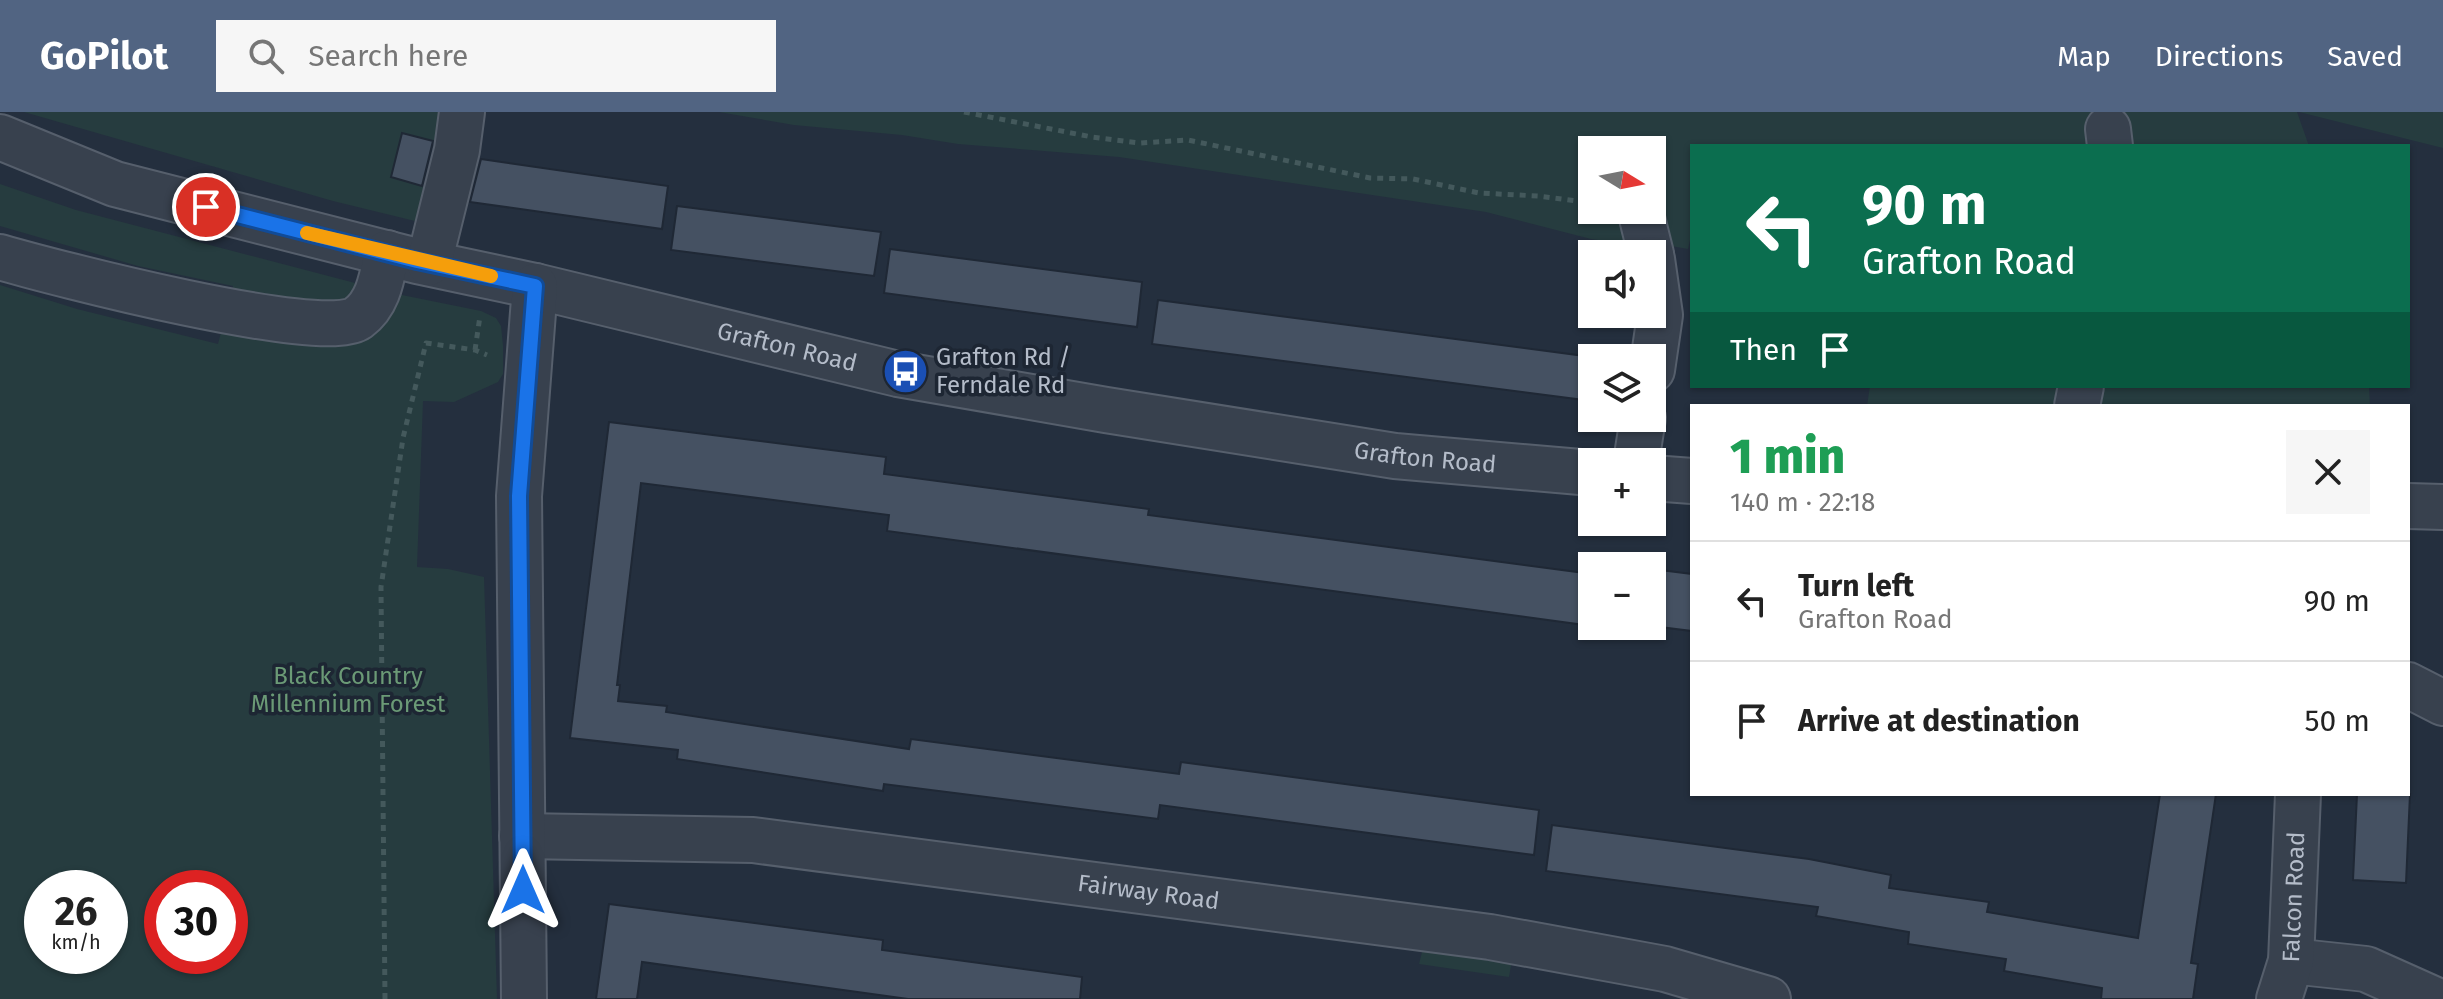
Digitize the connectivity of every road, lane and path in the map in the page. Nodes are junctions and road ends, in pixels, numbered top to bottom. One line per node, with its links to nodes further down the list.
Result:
1 (462, 112): 7 (street)
2 (964, 112): 4 (path)
3 (0, 137): 5 (street, Grafton Road)
4 (1578, 201)
5 (387, 253): 6 (street); 7 (street, Grafton Road)
6 (0, 257)
7 (429, 263): 8 (street, Grafton Road)
8 (535, 286): 10 (street, Grafton Road); 18 (street)
9 (481, 311): 20 (path)
10 (1578, 472)
11 (1666, 479): 12 (street)
12 (1690, 481)
13 (2410, 506): 14 (street)
14 (2443, 507)
15 (2410, 686): 16 (street)
16 (2443, 703)
17 (2298, 796): 19 (street, Falcon Road)
18 (522, 836): 21 (street); 22 (street, Fairway Road)
19 (2285, 980): 23 (street)
20 (385, 999)
21 (524, 999)
22 (1768, 999)
23 (2433, 999)

